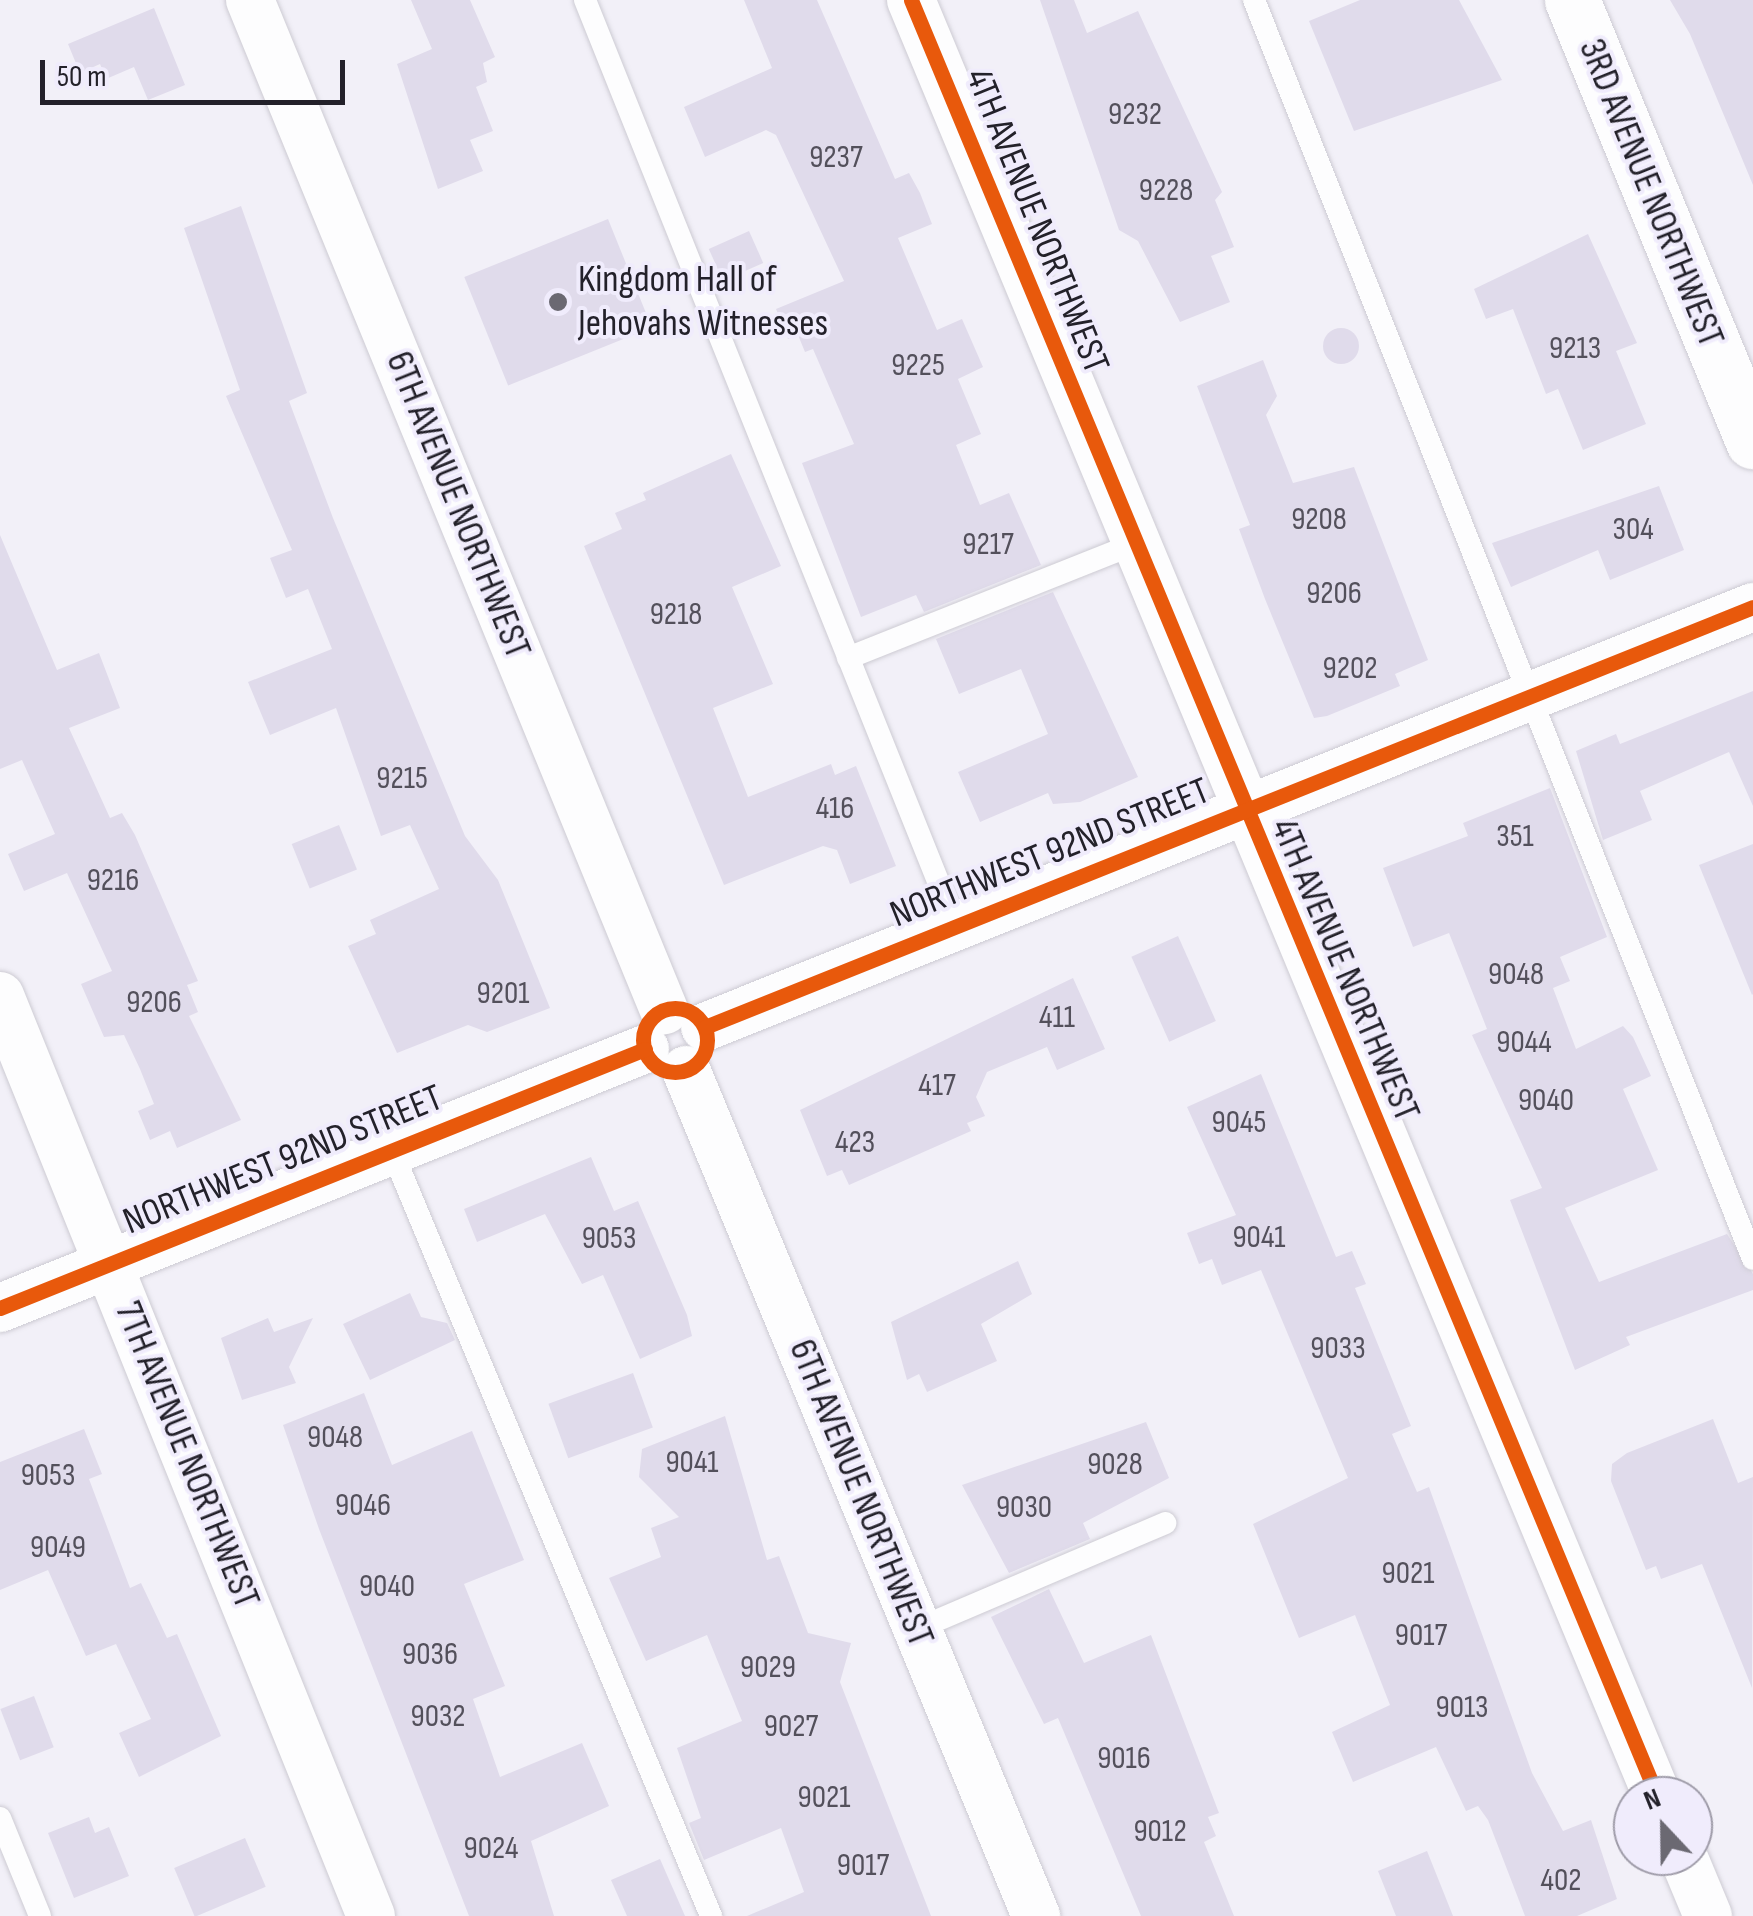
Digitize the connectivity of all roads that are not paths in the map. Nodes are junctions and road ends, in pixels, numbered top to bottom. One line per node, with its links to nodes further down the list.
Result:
1 (250, 0): 14 (street, 6TH AVENUE NORTHWEST)
2 (585, 0): 9 (lane)
3 (911, 0): 7 (street, 4TH AVENUE NORTHWEST)
4 (1254, 0): 10 (lane)
5 (1572, 0): 6 (street, 3RD AVENUE NORTHWEST)
6 (1753, 441)
7 (1134, 544): 9 (lane); 11 (street, 4TH AVENUE NORTHWEST)
8 (1753, 606): 10 (street, NORTHWEST 92ND STREET)
9 (848, 658): 12 (lane)
10 (1531, 696): 11 (street, NORTHWEST 92ND STREET); 16 (lane)
11 (1243, 811): 12 (street, NORTHWEST 92ND STREET); 21 (street, 4TH AVENUE NORTHWEST)
12 (956, 926): 14 (street, NORTHWEST 92ND STREET)
13 (0, 996): 17 (street, 7TH AVENUE NORTHWEST)
14 (671, 1029): 15 (street, NORTHWEST 92ND STREET); 20 (street, 6TH AVENUE NORTHWEST)
15 (392, 1152): 17 (street, NORTHWEST 92ND STREET); 26 (lane)
16 (1753, 1260)
17 (110, 1264): 18 (street, NORTHWEST 92ND STREET); 25 (street, 7TH AVENUE NORTHWEST)
18 (0, 1308)
19 (1165, 1523): 20 (lane)
20 (917, 1629): 27 (street, 6TH AVENUE NORTHWEST)
21 (1649, 1776)
22 (0, 1818): 24 (lane)
23 (1691, 1876): 28 (street)
24 (40, 1916)
25 (371, 1916)
26 (711, 1916)
27 (1036, 1916)
28 (1708, 1916)

